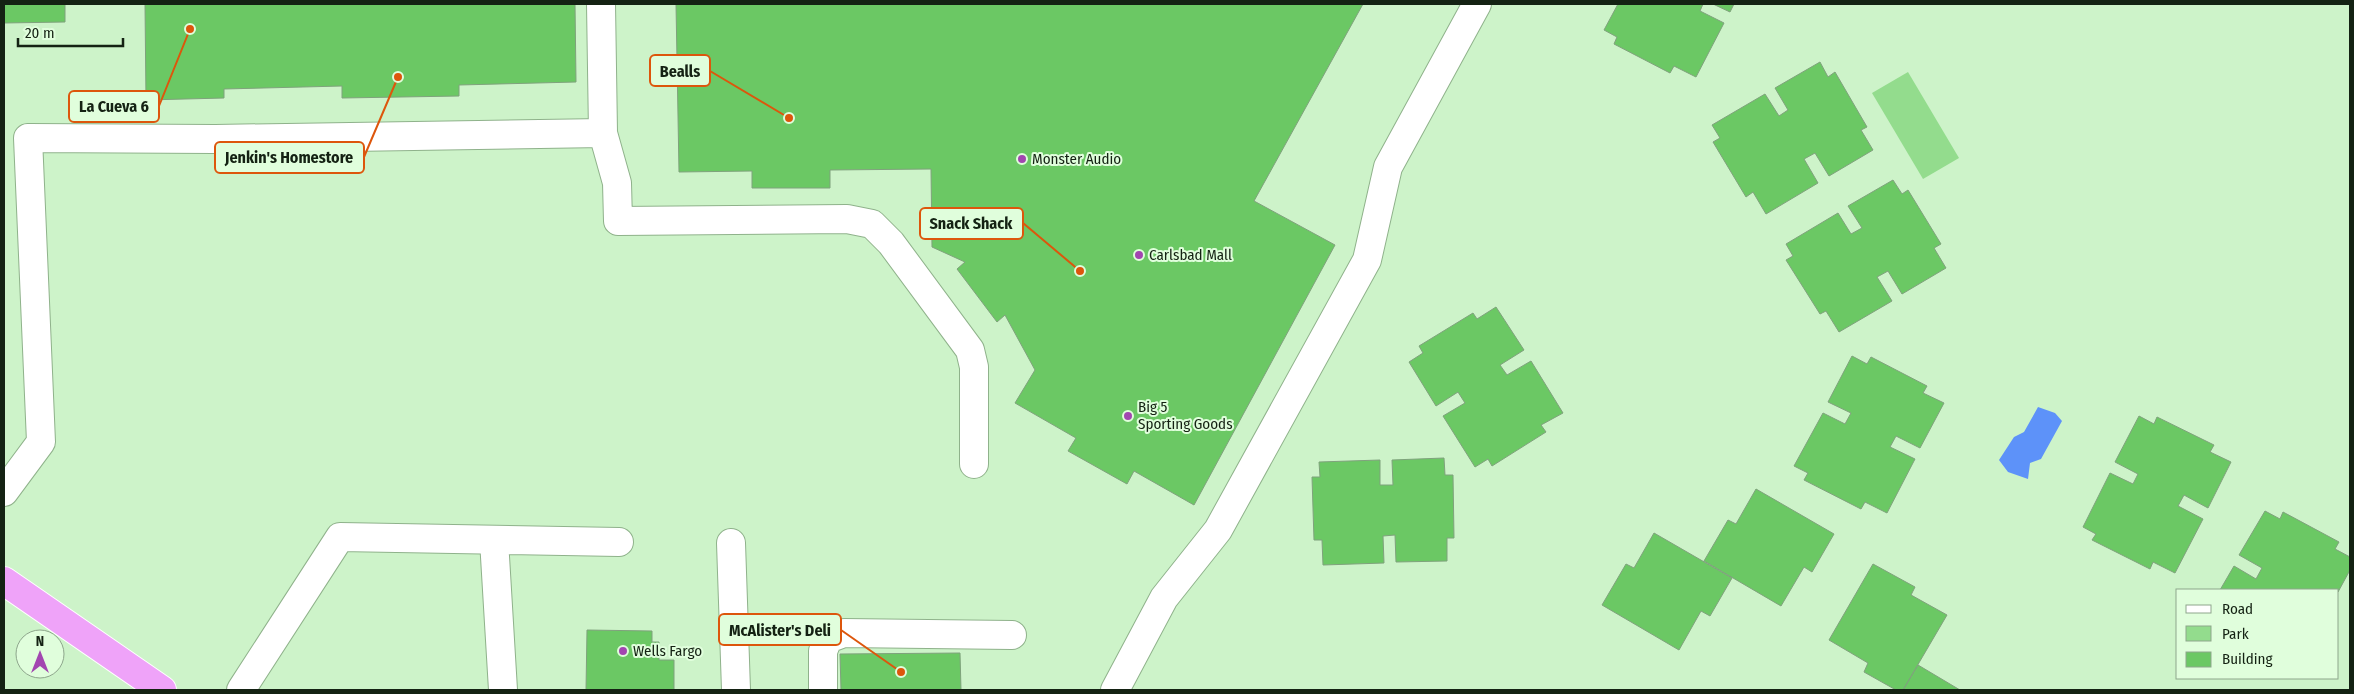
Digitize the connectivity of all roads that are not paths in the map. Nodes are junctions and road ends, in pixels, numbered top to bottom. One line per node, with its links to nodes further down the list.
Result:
1 (602, 4): 3 (lane)
2 (1477, 4): 16 (lane)
3 (603, 133): 4 (lane); 5 (lane)
4 (974, 464)
5 (4, 492)
6 (494, 540): 7 (lane); 12 (lane); 13 (lane)
7 (619, 542)
8 (731, 543): 14 (lane)
9 (4, 581): 11 (highway)
10 (1012, 635): 15 (lane)
11 (162, 690)
12 (241, 690)
13 (503, 690)
14 (736, 690)
15 (823, 690)
16 (1116, 690)

